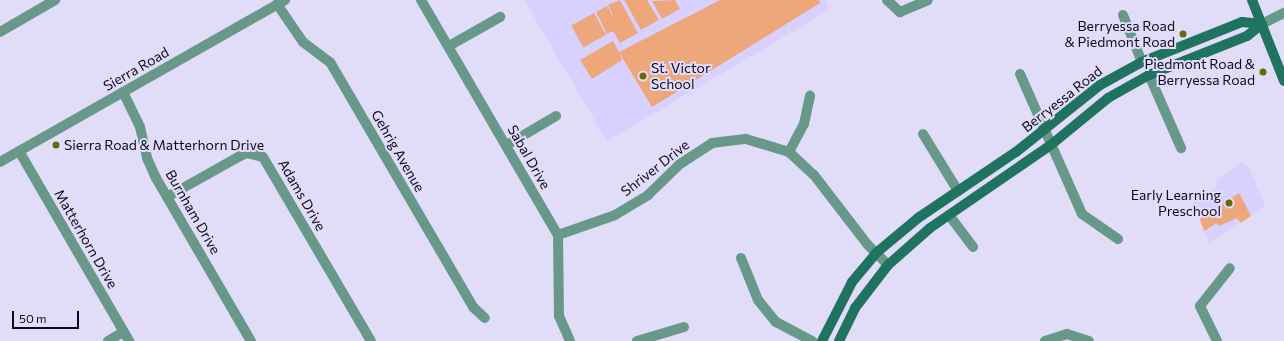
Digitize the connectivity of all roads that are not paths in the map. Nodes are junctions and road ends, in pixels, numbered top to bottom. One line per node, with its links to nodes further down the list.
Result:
1 (55, 0): 11 (street)
2 (421, 0): 12 (street, Sabal Drive)
3 (887, 0): 4 (street)
4 (928, 0)
5 (1252, 0): 10 (main road)
6 (281, 2): 17 (street, Sierra Road); 38 (street, Gehrig Avenue)
7 (1284, 13): 10 (street)
8 (1123, 15): 13 (street)
9 (500, 17): 12 (street)
10 (1262, 24): 13 (main road, Berryessa Road); 15 (main road, Berryessa Road); 16 (main road)
11 (0, 32)
12 (449, 46): 23 (street, Sabal Drive)
13 (1142, 62): 20 (main road, Berryessa Road)
14 (1020, 74): 20 (street)
15 (1149, 75): 22 (main road, Berryessa Road); 24 (street)
16 (1284, 81)
17 (123, 92): 25 (street, Sierra Road); 29 (street, Burnham Drive)
18 (810, 96): 26 (street)
19 (556, 116): 23 (street)
20 (1045, 129): 22 (street); 28 (main road, Berryessa Road)
21 (923, 134): 28 (street)
22 (1052, 144): 30 (main road, Berryessa Road); 32 (street)
23 (506, 145): 31 (street, Sabal Drive)
24 (1181, 148)
25 (19, 151): 27 (street, Sierra Road); 40 (street, Matterhorn Drive)
26 (789, 152): 31 (street, Shriver Drive); 34 (street, Shriver Drive)
27 (0, 162)
28 (958, 191): 34 (main road, Berryessa Road)
29 (167, 197): 42 (street, Burnham Drive); 43 (street, Adams Drive)
30 (949, 215): 33 (street); 36 (main road, Berryessa Road)
31 (558, 235): 44 (street, Sabal Drive)
32 (1118, 239)
33 (972, 248)
34 (876, 253): 36 (street, Shriver Drive); 47 (main road, Berryessa Road)
35 (741, 258): 46 (street)
36 (888, 264): 48 (main road, Berryessa Road)
37 (1230, 268): 51 (street)
38 (485, 318)
39 (684, 327): 45 (street)
40 (126, 337): 41 (street)
41 (108, 341)
42 (251, 341)
43 (371, 341)
44 (570, 341)
45 (637, 341)
46 (812, 341)
47 (822, 341)
48 (839, 341)
49 (1045, 341): 50 (street)
50 (1089, 341)
51 (1217, 341)

